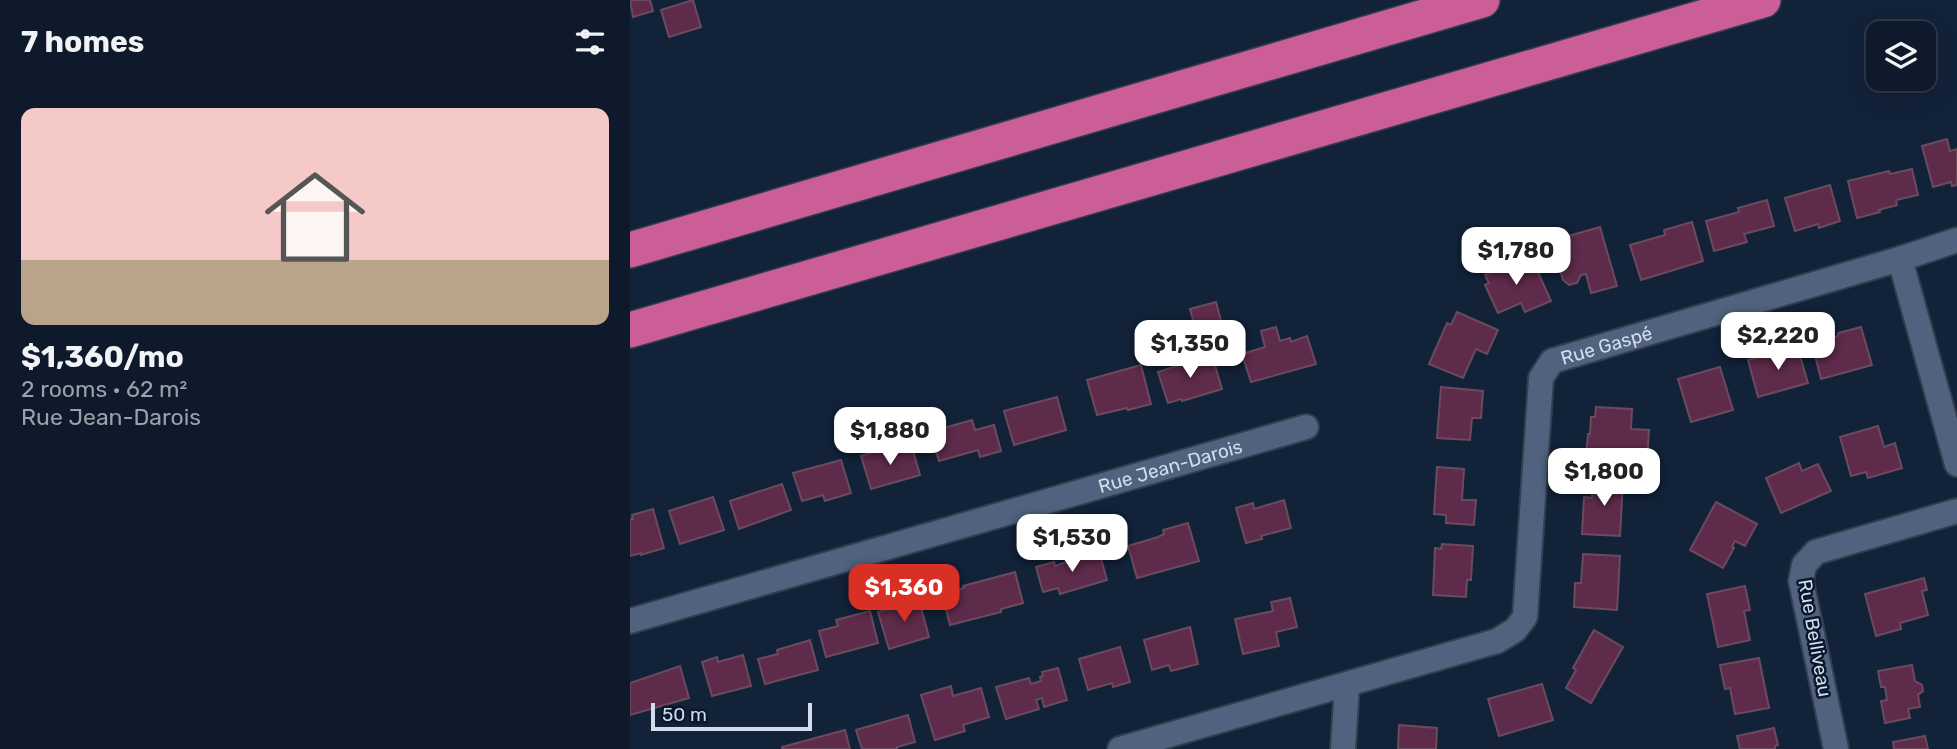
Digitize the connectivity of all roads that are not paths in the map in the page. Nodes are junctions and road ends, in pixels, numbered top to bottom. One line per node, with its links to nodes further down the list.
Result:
1 (1482, 0): 4 (highway)
2 (1763, 0): 6 (highway)
3 (1957, 240): 5 (street, Rue Gaspé)
4 (630, 250)
5 (1900, 259): 8 (street); 11 (street, Rue Gaspé)
6 (630, 330)
7 (1306, 427): 10 (street, Rue Jean-Darois)
8 (1957, 464)
9 (1957, 511): 14 (street, Rue Belliveau)
10 (630, 621)
11 (1347, 685): 12 (street, Rue Gaspé); 13 (street)
12 (1119, 749)
13 (1343, 749)
14 (1836, 749)

